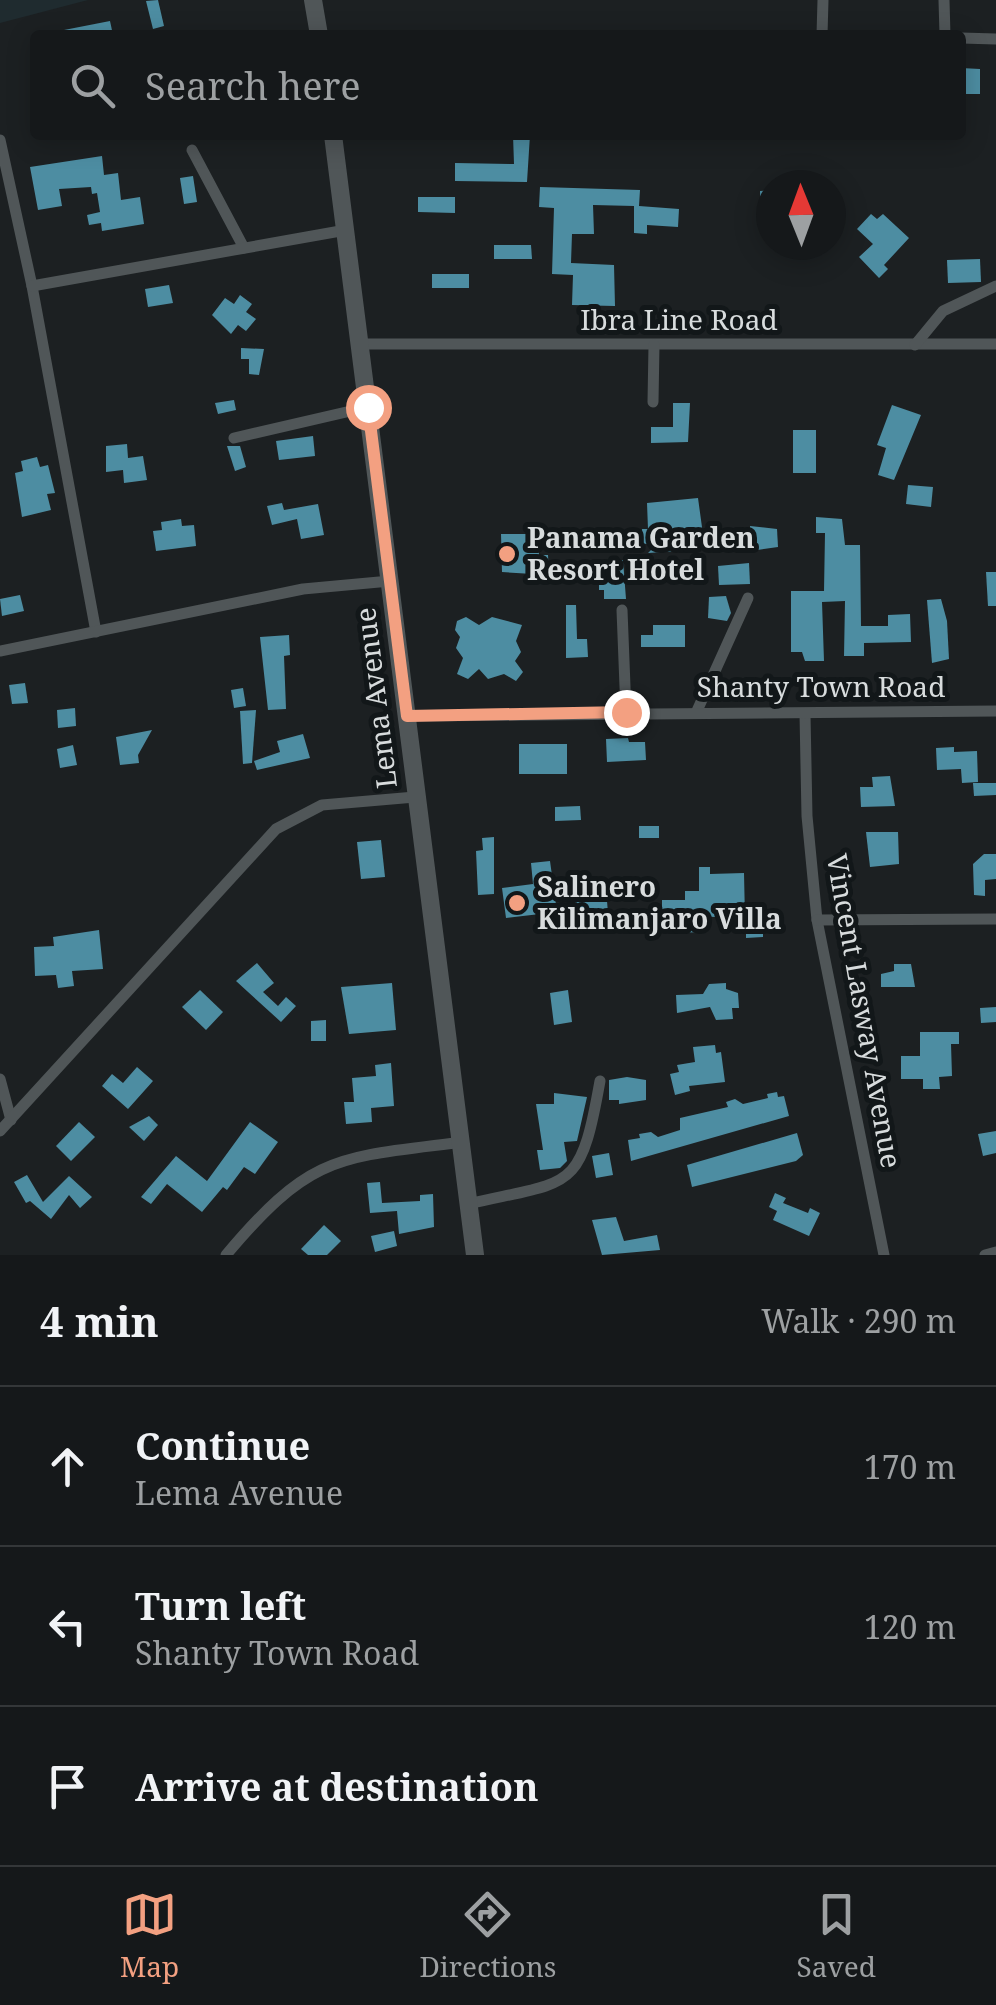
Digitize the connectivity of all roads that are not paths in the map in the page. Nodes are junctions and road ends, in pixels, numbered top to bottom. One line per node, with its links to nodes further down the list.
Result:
1 (314, 0): 4 (main road)
2 (822, 0): 5 (street)
3 (944, 0): 6 (street)
4 (318, 30)
5 (822, 30)
6 (945, 30)
7 (966, 38): 8 (street)
8 (996, 38)
9 (0, 140): 14 (street)
10 (334, 140): 12 (main road, Lema Avenue)
11 (192, 150): 13 (street)
12 (346, 230): 13 (street); 16 (main road, Lema Avenue)
13 (244, 248): 14 (street)
14 (32, 286): 26 (street)
15 (996, 286): 17 (street)
16 (362, 344): 19 (street, Ibra Line Road); 21 (main road, Lema Avenue)
17 (914, 344): 18 (street, Ibra Line Road); 19 (street, Ibra Line Road)
18 (996, 344)
19 (654, 345): 20 (street)
20 (653, 402)
21 (368, 407): 22 (street); 23 (main road, Lema Avenue)
22 (234, 438)
23 (390, 581): 26 (street); 32 (main road, Lema Avenue)
24 (748, 598): 30 (street)
25 (622, 610): 29 (street)
26 (96, 632): 27 (street)
27 (0, 652)
28 (996, 711): 31 (street, Shanty Town Road)
29 (626, 712): 30 (street, Shanty Town Road); 32 (street, Shanty Town Road)
30 (696, 712): 31 (street, Shanty Town Road)
31 (805, 714): 35 (street, Vincent Lasway Avenue)
32 (407, 716): 33 (main road, Lema Avenue)
33 (415, 797): 38 (street); 40 (main road, Lema Avenue)
34 (996, 919): 35 (street)
35 (817, 920): 45 (street, Vincent Lasway Avenue)
36 (0, 1079): 38 (street)
37 (600, 1081): 41 (street)
38 (11, 1120): 39 (street)
39 (0, 1132)
40 (463, 1142): 41 (main road, Lema Avenue); 43 (street)
41 (468, 1204): 44 (main road, Lema Avenue)
42 (996, 1252): 46 (street)
43 (226, 1255)
44 (475, 1255)
45 (884, 1255)
46 (985, 1255)

